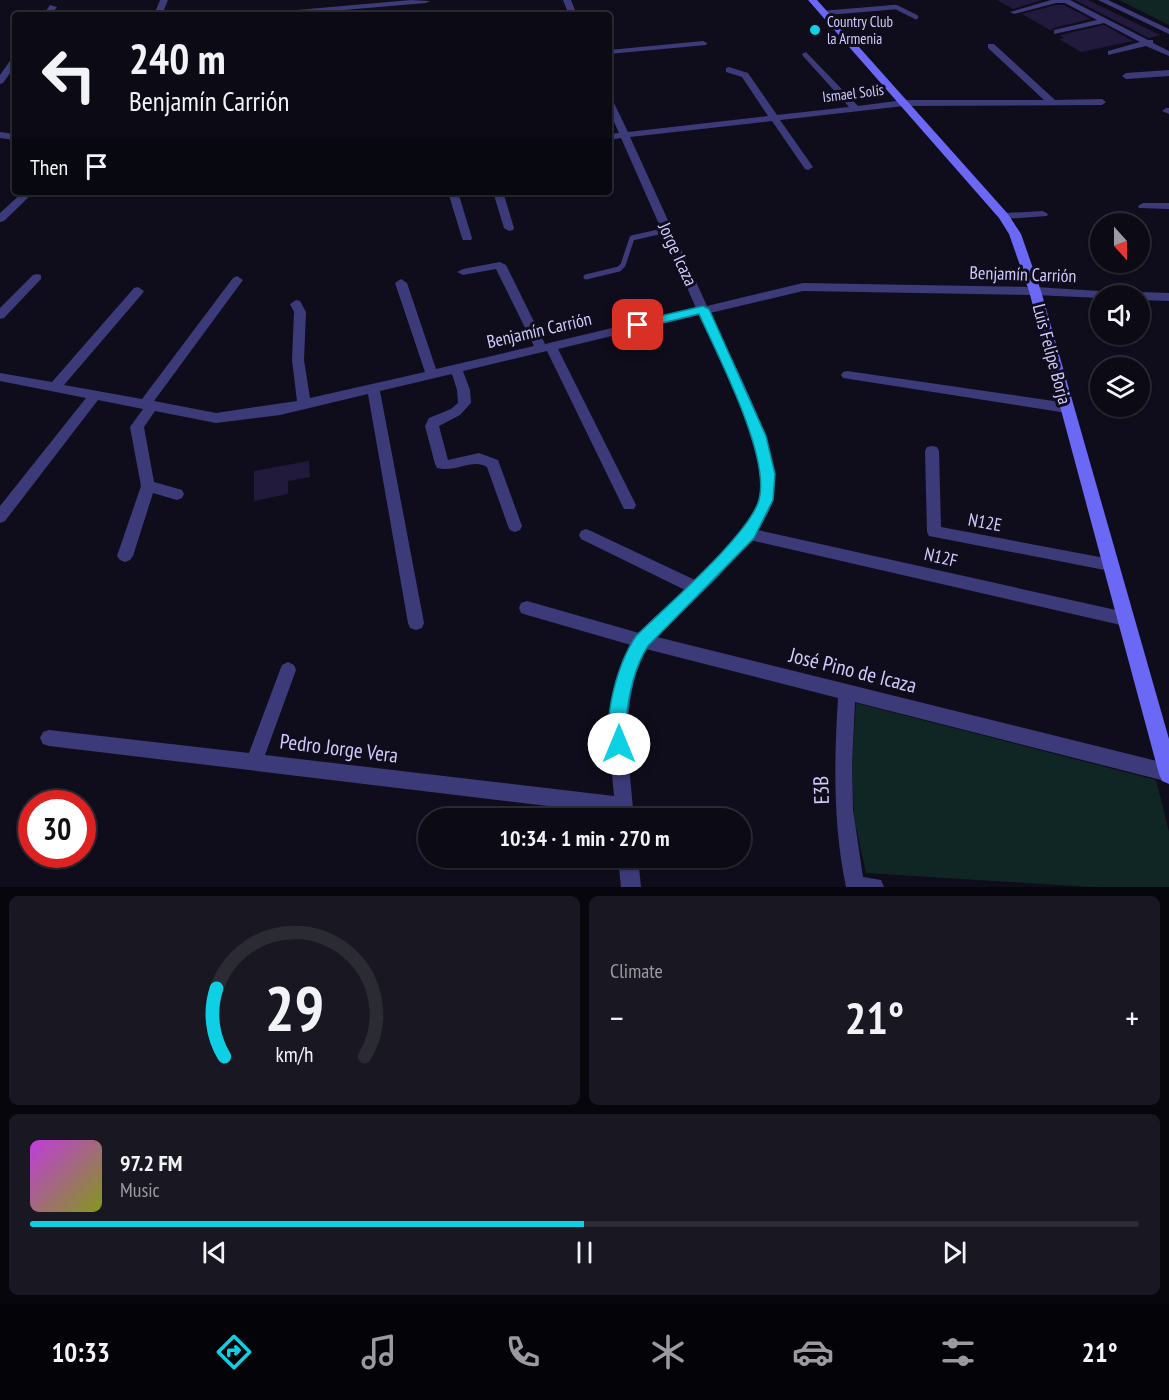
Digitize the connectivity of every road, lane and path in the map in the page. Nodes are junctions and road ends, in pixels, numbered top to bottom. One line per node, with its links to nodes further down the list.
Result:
1 (812, 0): 8 (street, Luis Felipe Borja)
2 (1101, 0): 12 (street)
3 (426, 1): 6 (street)
4 (53, 7): 5 (street)
5 (49, 12)
6 (297, 12)
7 (1014, 12): 10 (street)
8 (824, 13): 9 (lane); 27 (street, Luis Felipe Borja)
9 (916, 17)
10 (1104, 21): 11 (street); 14 (street)
11 (1057, 32)
12 (1169, 34): 14 (street)
13 (703, 43): 16 (street)
14 (1147, 43): 17 (street); 19 (street)
15 (990, 46): 25 (street)
16 (612, 52)
17 (1111, 53)
18 (806, 54): 29 (street)
19 (1169, 54)
20 (12, 64): 24 (street)
21 (729, 70): 30 (street)
22 (1169, 73): 23 (street)
23 (1126, 76)
24 (1, 79)
25 (1052, 102): 26 (street, Ismael Solís); 27 (street, Ismael Solís)
26 (1102, 102)
27 (904, 103): 29 (street, Ismael Solís); 40 (street, Luis Felipe Borja)
28 (612, 108): 31 (street, Jorge Icaza)
29 (855, 108): 30 (street, Ismael Solís)
30 (773, 118): 31 (street, Ismael Solís); 33 (street)
31 (624, 136): 32 (street, Ismael Solís); 43 (street, Jorge Icaza)
32 (612, 137)
33 (808, 167)
34 (26, 195): 41 (street)
35 (454, 195): 44 (street)
36 (499, 195): 42 (street)
37 (1143, 206): 38 (street)
38 (1169, 206)
39 (1043, 214): 40 (street)
40 (1004, 216): 51 (street, Luis Felipe Borja)
41 (0, 219)
42 (510, 228)
43 (667, 230): 47 (lane); 56 (street, Jorge Icaza)
44 (467, 238)
45 (463, 272): 58 (street)
46 (37, 277): 57 (street)
47 (586, 277)
48 (237, 280): 67 (street)
49 (400, 283): 60 (street)
50 (138, 291): 63 (street)
51 (1035, 291): 52 (street, Benjamín Carrión); 56 (street, Benjamín Carrión); 68 (street, Luis Felipe Borja)
52 (1090, 294)
53 (1150, 296): 54 (street)
54 (1169, 297)
55 (296, 304): 66 (street)
56 (703, 309): 58 (street, Benjamín Carrión); 75 (street, Jorge Icaza)
57 (0, 315)
58 (546, 347): 59 (street, Benjamín Carrión); 72 (street)
59 (456, 368): 60 (street, Benjamín Carrión); 74 (street)
60 (432, 374): 64 (street, Benjamín Carrión)
61 (848, 375): 68 (street)
62 (0, 377): 63 (street, Benjamín Carrión)
63 (55, 387): 65 (street, Benjamín Carrión)
64 (373, 388): 66 (street, Benjamín Carrión); 82 (street)
65 (95, 395): 67 (street, Benjamín Carrión); 73 (street)
66 (304, 404): 67 (street, Benjamín Carrión)
67 (148, 405): 70 (street)
68 (1067, 408): 78 (street, Luis Felipe Borja)
69 (932, 451): 78 (street, N12E)
70 (148, 486): 71 (street); 77 (street)
71 (177, 494)
72 (629, 504)
73 (0, 517)
74 (514, 526)
75 (748, 534): 79 (street, Jorge Icaza); 81 (street, N12F)
76 (586, 535): 79 (street)
77 (125, 556)
78 (1110, 565): 81 (street, Luis Felipe Borja)
79 (695, 587): 83 (street, Jorge Icaza)
80 (527, 608): 83 (street, José Pino de Icaza)
81 (1125, 619): 87 (street, Luis Felipe Borja)
82 (416, 623)
83 (642, 641): 85 (street, José Pino de Icaza); 91 (street, Jorge Icaza)
84 (288, 670): 88 (street)
85 (847, 692): 89 (street, José Pino de Icaza); 93 (street, E3B)
86 (49, 738): 88 (street, Pedro Jorge Vera)
87 (1166, 752): 89 (street, Luis Felipe Borja)
88 (254, 762): 90 (street, Pedro Jorge Vera)
89 (1169, 773)
90 (594, 808)
91 (624, 808)
92 (629, 868): 94 (street)
93 (865, 886)
94 (631, 887)

